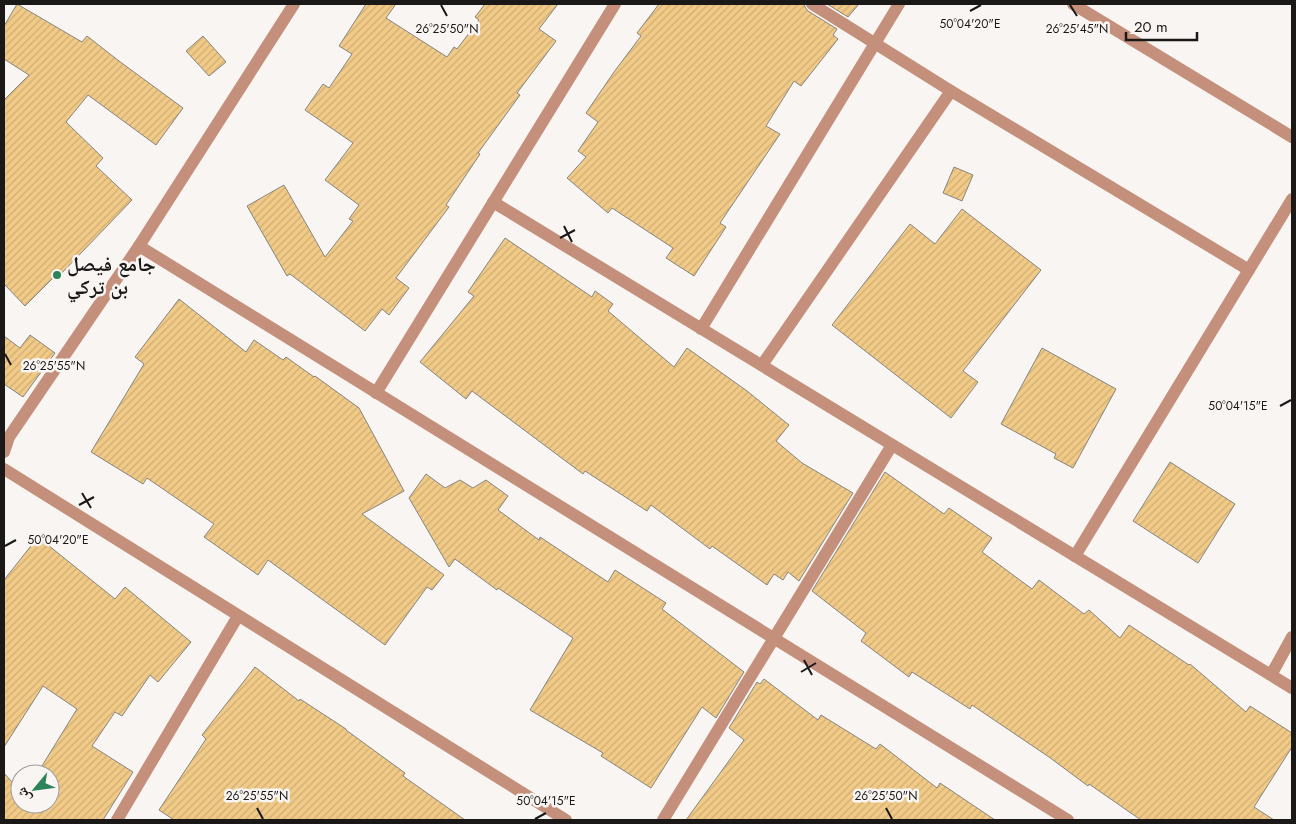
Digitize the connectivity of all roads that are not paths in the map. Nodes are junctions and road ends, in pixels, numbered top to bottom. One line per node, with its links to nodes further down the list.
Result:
1 (294, 4): 11 (street)
2 (615, 4): 10 (street)
3 (812, 4): 6 (street)
4 (899, 4): 6 (street)
5 (1073, 4): 8 (street)
6 (875, 43): 7 (street); 13 (street)
7 (951, 91): 12 (street); 14 (street)
8 (1292, 137)
9 (1292, 199): 12 (street)
10 (493, 202): 13 (street); 15 (street)
11 (139, 246): 15 (street); 17 (street)
12 (1249, 270): 19 (street)
13 (701, 329): 14 (street)
14 (762, 365): 16 (street)
15 (376, 393): 22 (street)
16 (892, 445): 19 (street); 22 (street)
17 (4, 452)
18 (4, 470): 20 (street)
19 (1075, 556): 23 (street)
20 (238, 616): 25 (street); 26 (street)
21 (1292, 637): 23 (street)
22 (774, 638): 27 (street); 28 (street)
23 (1271, 675): 24 (street)
24 (1292, 688)
25 (117, 820)
26 (566, 820)
27 (663, 820)
28 (1068, 820)

